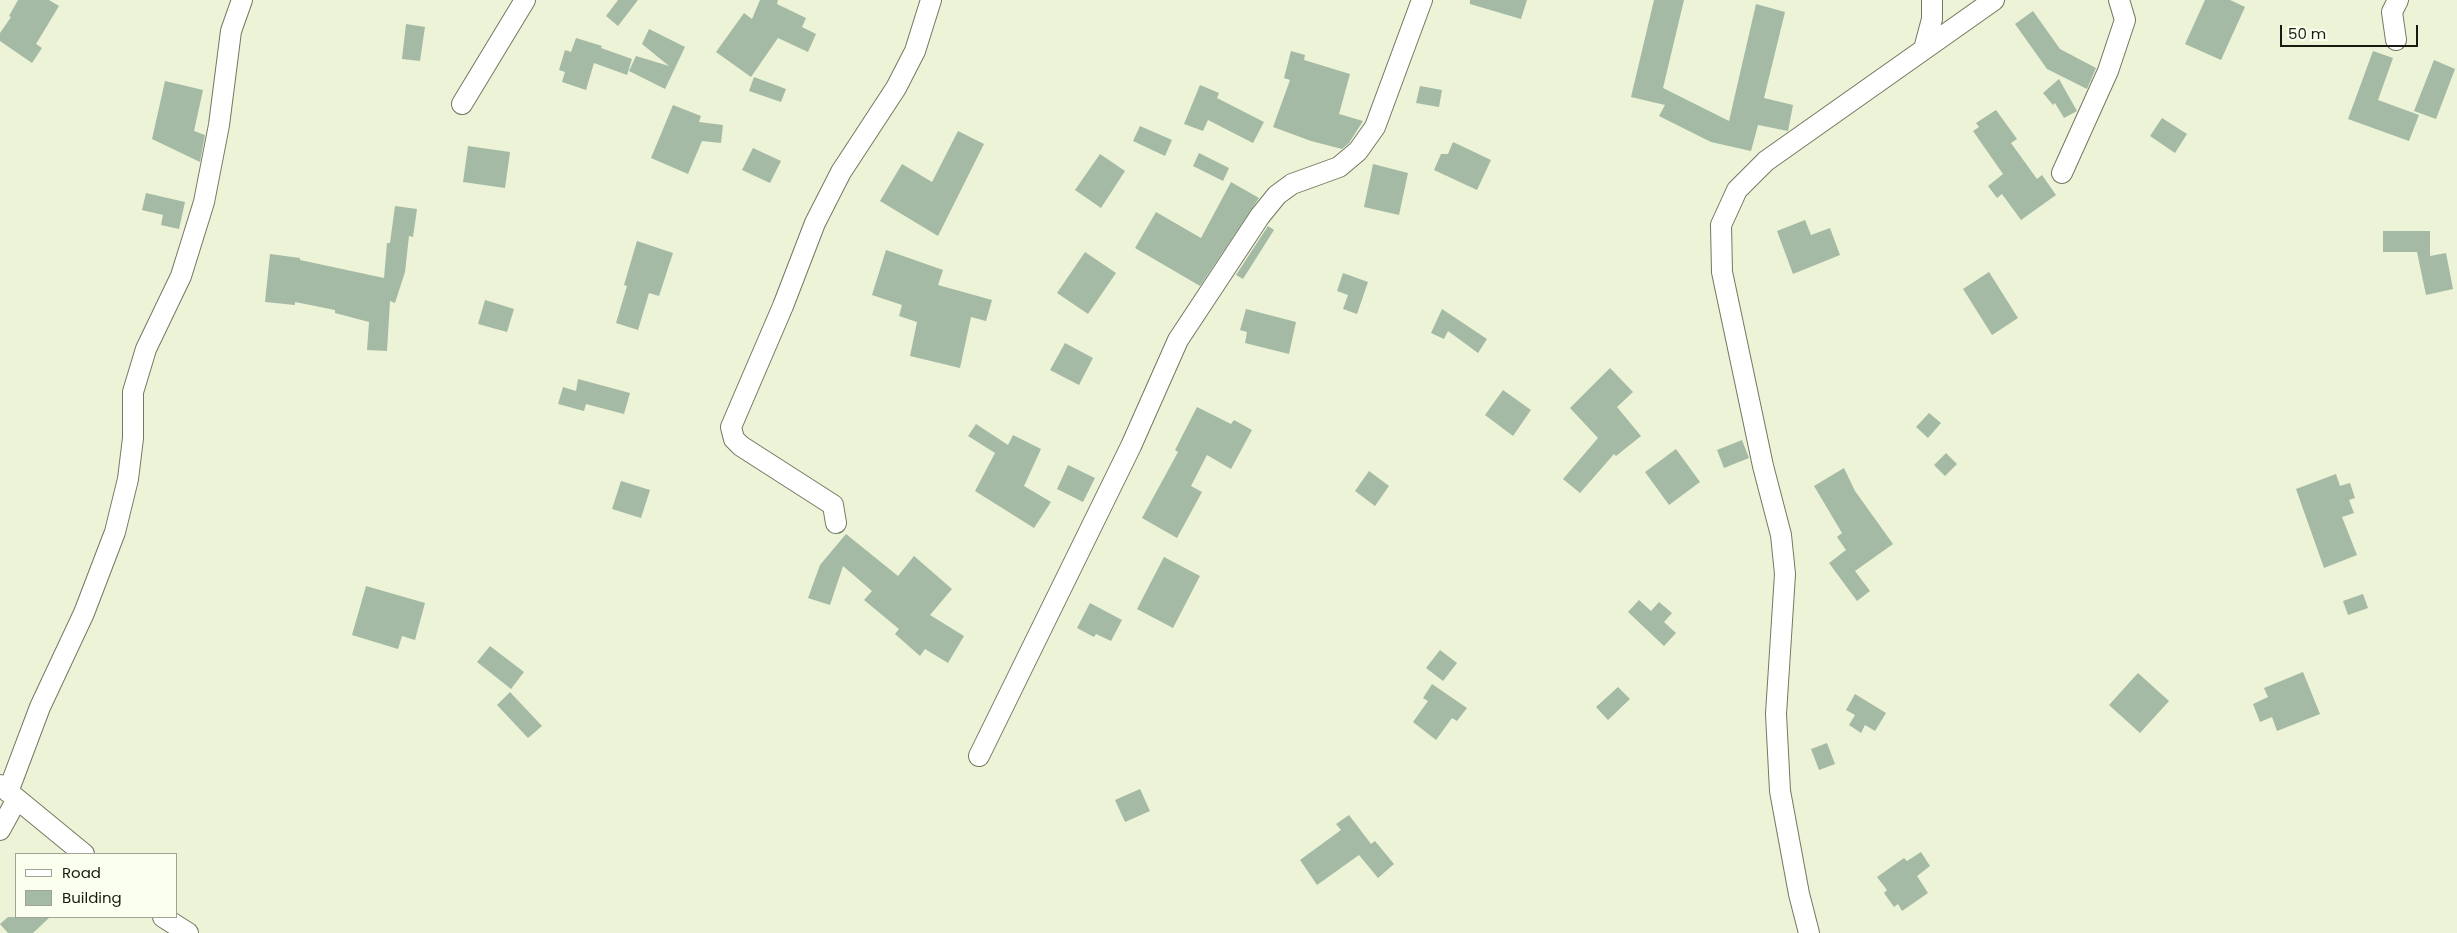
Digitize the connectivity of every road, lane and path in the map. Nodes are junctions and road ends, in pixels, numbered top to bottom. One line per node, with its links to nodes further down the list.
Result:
1 (242, 0): 15 (street)
2 (525, 0): 11 (street)
3 (931, 0): 13 (street)
4 (1422, 0): 14 (street)
5 (1932, 0): 10 (street)
6 (1994, 0): 10 (street)
7 (2119, 0): 12 (street)
8 (2398, 0): 9 (street)
9 (2396, 40)
10 (1924, 49): 20 (street)
11 (462, 104)
12 (2062, 173)
13 (836, 522)
14 (979, 756)
15 (8, 792): 16 (street); 17 (street)
16 (0, 830)
17 (83, 853)
18 (165, 918): 19 (street)
19 (188, 933)
20 (1809, 933)

